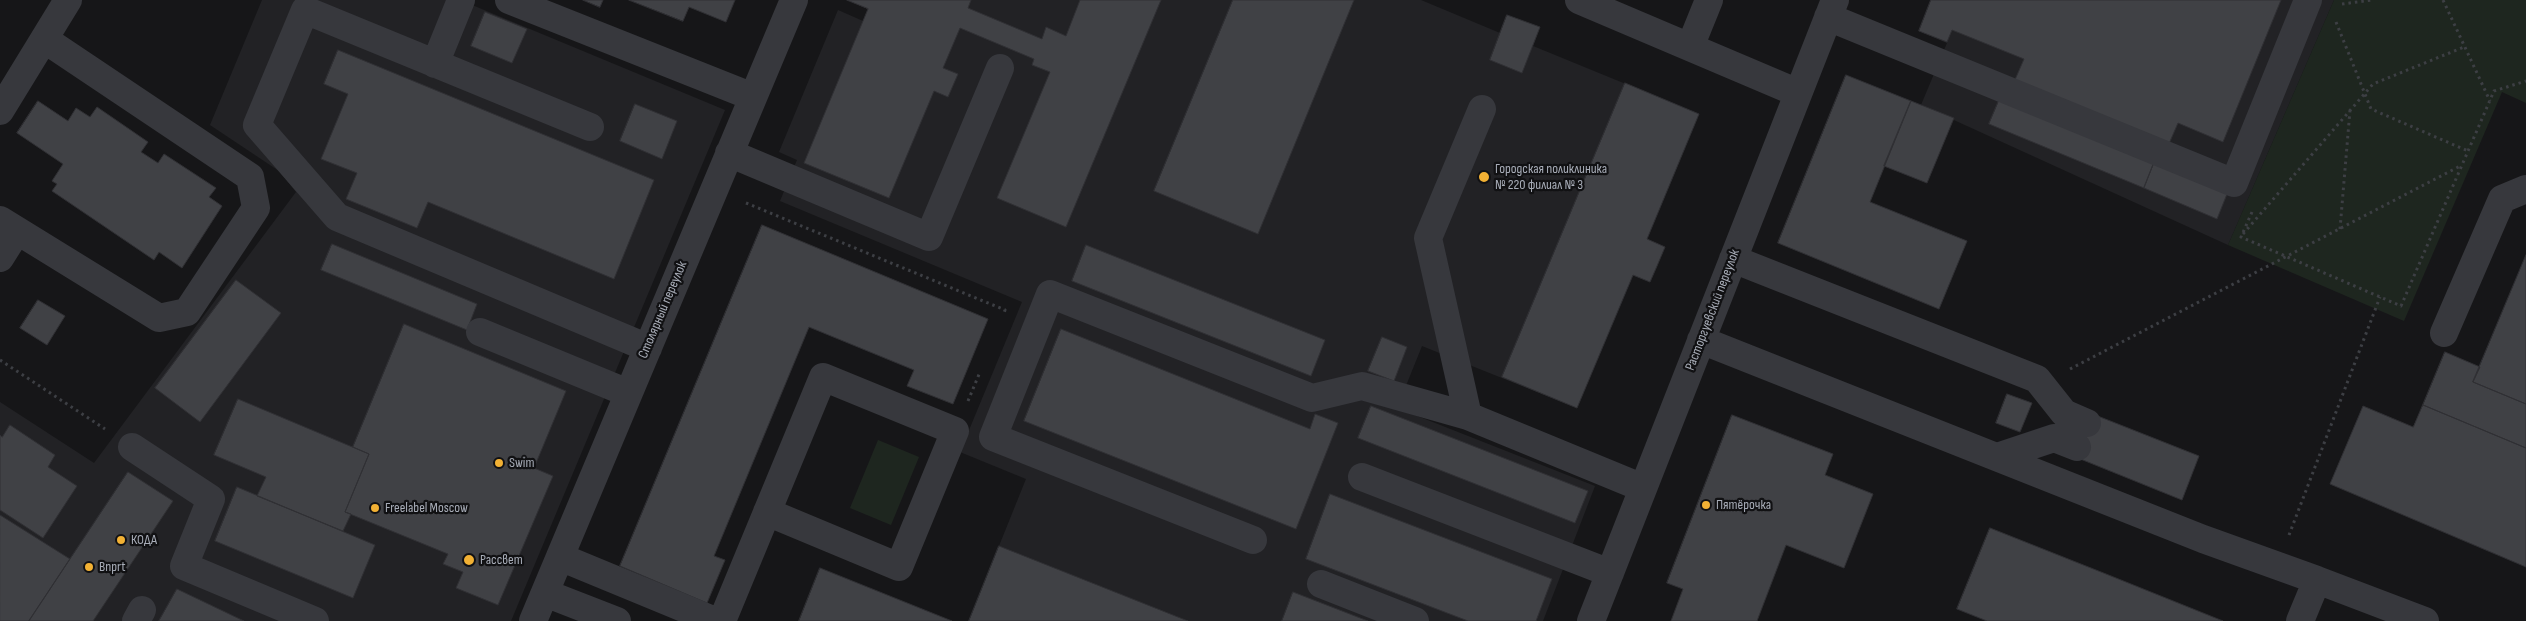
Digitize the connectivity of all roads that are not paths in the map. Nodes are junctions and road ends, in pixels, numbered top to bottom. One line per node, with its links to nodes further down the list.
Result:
1 (68, 0): 9 (street)
2 (461, 0): 11 (street)
3 (509, 0): 14 (street)
4 (794, 0): 14 (street, Столярный переулок)
5 (1579, 0): 10 (street)
6 (1709, 0): 10 (street)
7 (2308, 0): 8 (street)
8 (1831, 9): 13 (street, Расторгуевский переулок)
9 (44, 39): 16 (street); 20 (street)
10 (1690, 47): 13 (street)
11 (435, 64): 17 (street); 26 (street)
12 (1000, 68): 18 (street)
13 (1798, 93): 22 (street, Расторгуевский переулок)
14 (753, 97): 18 (street, Столярный переулок)
15 (1482, 109): 28 (street)
16 (0, 111)
17 (590, 127)
18 (730, 154): 26 (street, Столярный переулок)
19 (2526, 189): 24 (street)
20 (8, 226): 21 (street)
21 (0, 258)
22 (1733, 259): 25 (street, Расторгуевский переулок); 30 (street)
23 (480, 332): 27 (street)
24 (2444, 333)
25 (1701, 340): 30 (street); 32 (street, Расторгуевский переулок)
26 (648, 348): 27 (street, Столярный переулок)
27 (628, 394): 35 (street, Столярный переулок)
28 (1468, 416): 32 (street); 34 (street)
29 (132, 448): 40 (street)
30 (1997, 457): 37 (street)
31 (1362, 477): 36 (street)
32 (1643, 488): 36 (street, Расторгуевский переулок)
33 (767, 512): 33 (street); 44 (street)
34 (1253, 540)
35 (560, 557): 39 (street, Столярный переулок); 43 (street)
36 (1610, 573): 46 (street, Расторгуевский переулок)
37 (2317, 580): 47 (street); 48 (street)
38 (1320, 584): 45 (street)
39 (545, 593): 41 (street, Столярный переулок); 42 (street)
40 (315, 621)
41 (533, 621)
42 (617, 621)
43 (715, 621)
44 (722, 621)
45 (1415, 621)
46 (1591, 621)
47 (2300, 621)
48 (2425, 621)

